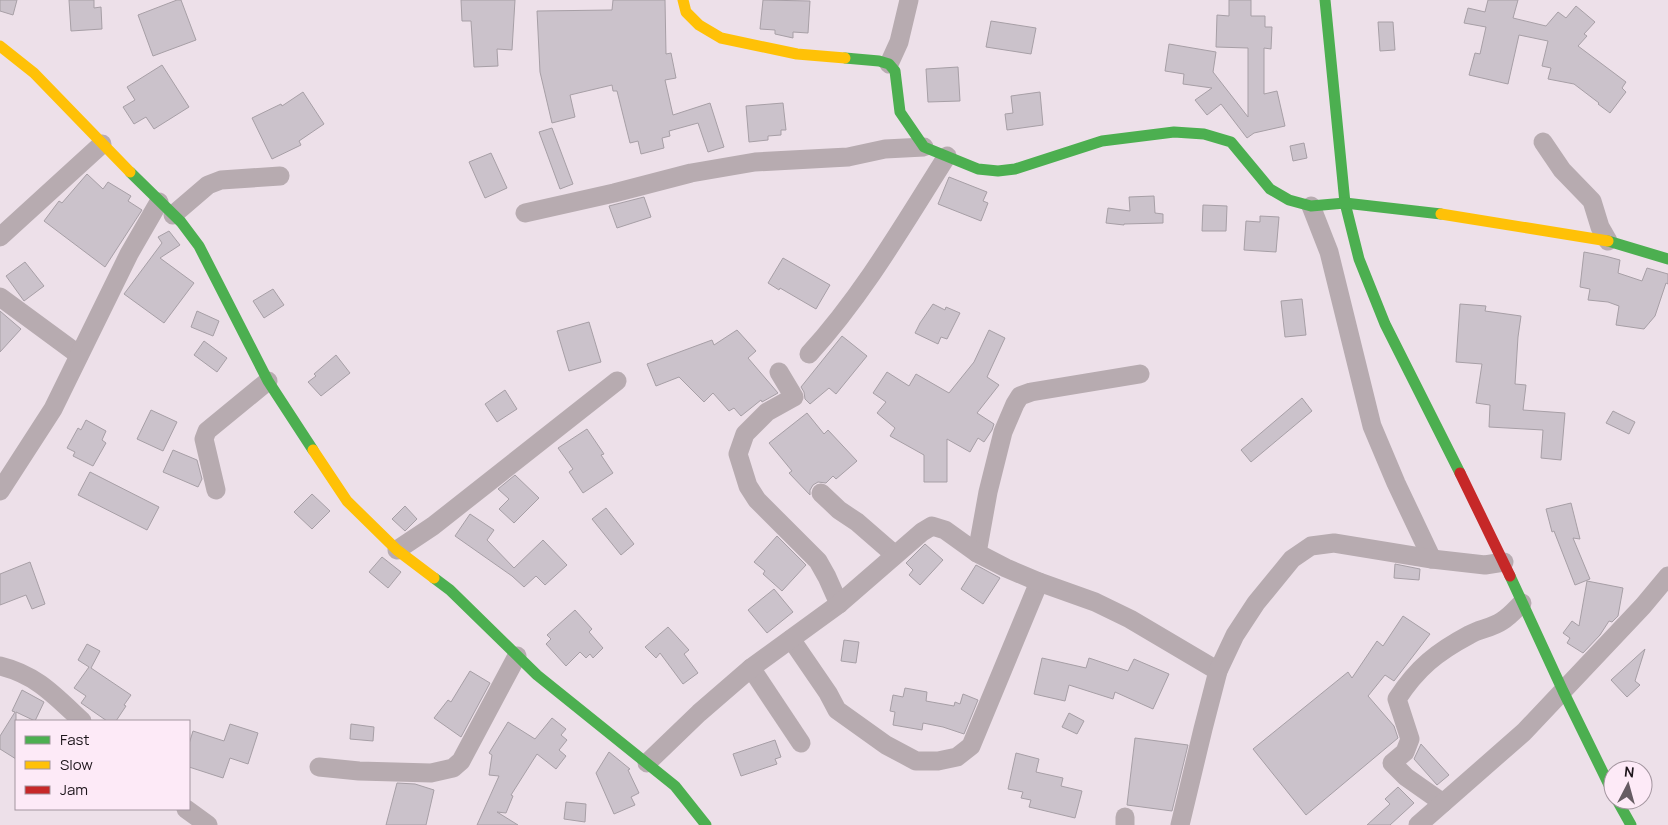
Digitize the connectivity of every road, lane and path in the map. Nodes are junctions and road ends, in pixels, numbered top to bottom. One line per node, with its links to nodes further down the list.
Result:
1 (683, 0): 5 (street)
2 (910, 0): 5 (street)
3 (1325, 0): 11 (street)
4 (0, 46): 7 (street)
5 (888, 64): 8 (street)
6 (1543, 142): 16 (street)
7 (102, 144): 13 (street); 15 (street)
8 (924, 147): 9 (street); 14 (street)
9 (947, 156): 12 (street); 20 (street)
10 (280, 176): 13 (street)
11 (1345, 203): 12 (street); 16 (street); 32 (street)
12 (1310, 206): 31 (street)
13 (166, 208): 19 (street); 23 (street)
14 (525, 213)
15 (0, 237)
16 (1608, 241): 17 (street)
17 (1668, 259)
18 (0, 297): 19 (street)
19 (79, 354): 26 (street)
20 (809, 354)
21 (779, 372): 36 (street)
22 (1140, 374): 29 (street)
23 (268, 381): 25 (street); 28 (street)
24 (617, 381): 28 (street)
25 (216, 490)
26 (0, 491)
27 (821, 493): 30 (street)
28 (397, 550): 38 (street)
29 (977, 553): 30 (street); 34 (street)
30 (895, 555): 36 (street)
31 (1432, 559): 32 (street); 41 (street)
32 (1504, 562): 35 (street)
33 (1668, 576): 42 (street)
34 (1039, 582): 37 (street); 41 (street)
35 (1522, 603): 42 (street); 48 (street)
36 (839, 604): 37 (street)
37 (790, 639): 40 (street)
38 (518, 656): 45 (street); 46 (street)
39 (0, 666): 43 (street)
40 (751, 668): 44 (street); 45 (street)
41 (1218, 671): 53 (street)
42 (1563, 691): 47 (street); 48 (street)
43 (81, 720)
44 (801, 743)
45 (647, 763): 52 (street)
46 (319, 767)
47 (1603, 773)
48 (1443, 803): 54 (street)
49 (187, 810): 51 (street)
50 (1622, 810): 55 (street)
51 (208, 825)
52 (706, 825)
53 (1180, 825)
54 (1418, 825)
55 (1631, 825)

